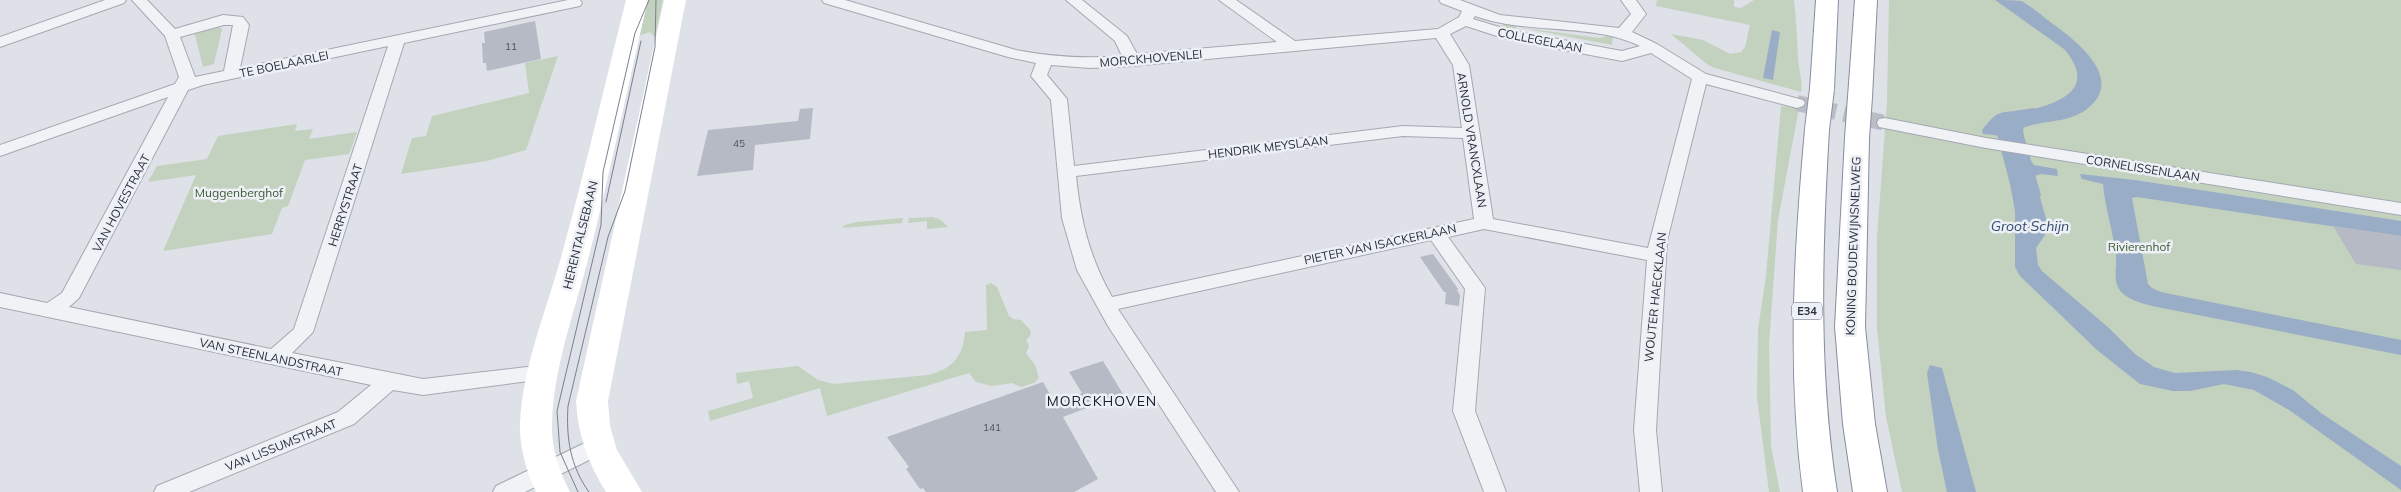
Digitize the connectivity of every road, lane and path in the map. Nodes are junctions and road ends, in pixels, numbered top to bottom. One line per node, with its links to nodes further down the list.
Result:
1 (119, 0): 19 (street)
2 (140, 0): 17 (street)
3 (637, 0): 40 (main road, HERENTALSEBAAN)
4 (675, 0): 42 (main road)
5 (829, 0): 22 (street, MORCKHOVENLEI)
6 (1074, 0): 23 (street)
7 (1226, 0): 20 (street)
8 (1433, 0): 14 (street, COLLEGELAAN)
9 (1446, 0): 14 (street, COLLEGELAAN)
10 (1628, 0): 16 (street)
11 (1827, 0): 50 (main road, E34, bridge)
12 (1866, 0): 51 (main road, KONING BOUDEWIJNSNELWEG, bridge)
13 (574, 3): 18 (street, TE BOELAARLEI)
14 (1468, 15): 15 (street, MORCKHOVENLEI); 16 (street, COLLEGELAAN); 21 (street, COLLEGELAAN)
15 (1441, 33): 20 (street, MORCKHOVENLEI); 29 (street, ARNOLD VRANCXLAAN)
16 (1622, 33): 21 (street, COLLEGELAAN)
17 (172, 35): 24 (street); 26 (street)
18 (396, 40): 24 (street, TE BOELAARLEI); 39 (street, HERRYSTRAAT)
19 (0, 42)
20 (1292, 46): 23 (street, MORCKHOVENLEI)
21 (1652, 47): 25 (street, COLLEGELAAN)
22 (1045, 60): 23 (street, MORCKHOVENLEI); 31 (street)
23 (1132, 61)
24 (231, 74): 26 (street, TE BOELAARLEI)
25 (1700, 77): 27 (street); 35 (street, WOUTER HAECKLAAN)
26 (182, 87): 30 (street, TE BOELAARLEI); 38 (street, VAN HOVESTRAAT)
27 (1797, 103)
28 (1885, 122): 32 (street, CORNELISSENLAAN)
29 (1470, 133): 31 (street, HENDRIK MEYSLAAN); 33 (street, ARNOLD VRANCXLAAN)
30 (0, 151)
31 (1066, 172): 37 (street)
32 (2401, 209)
33 (1484, 222): 34 (street, PIETER VAN ISACKERLAAN); 35 (street, PIETER VAN ISACKERLAAN)
34 (1435, 232): 37 (street, PIETER VAN ISACKERLAAN); 48 (street)
35 (1657, 256): 49 (street, WOUTER HAECKLAAN)
36 (0, 300): 38 (street, VAN STEENLANDSTRAAT)
37 (1105, 305): 47 (street)
38 (51, 310): 39 (street, VAN STEENLANDSTRAAT)
39 (274, 358): 41 (street, VAN STEENLANDSTRAAT)
40 (544, 373): 41 (street, VAN STEENLANDSTRAAT); 43 (main road, HERENTALSEBAAN)
41 (388, 382): 44 (street, VAN LISSUMSTRAAT)
42 (597, 446): 43 (street); 46 (main road)
43 (548, 482): 45 (street)
44 (165, 492)
45 (504, 492)
46 (625, 492)
47 (1228, 492)
48 (1495, 492)
49 (1651, 492)
50 (1820, 492)
51 (1870, 492)

